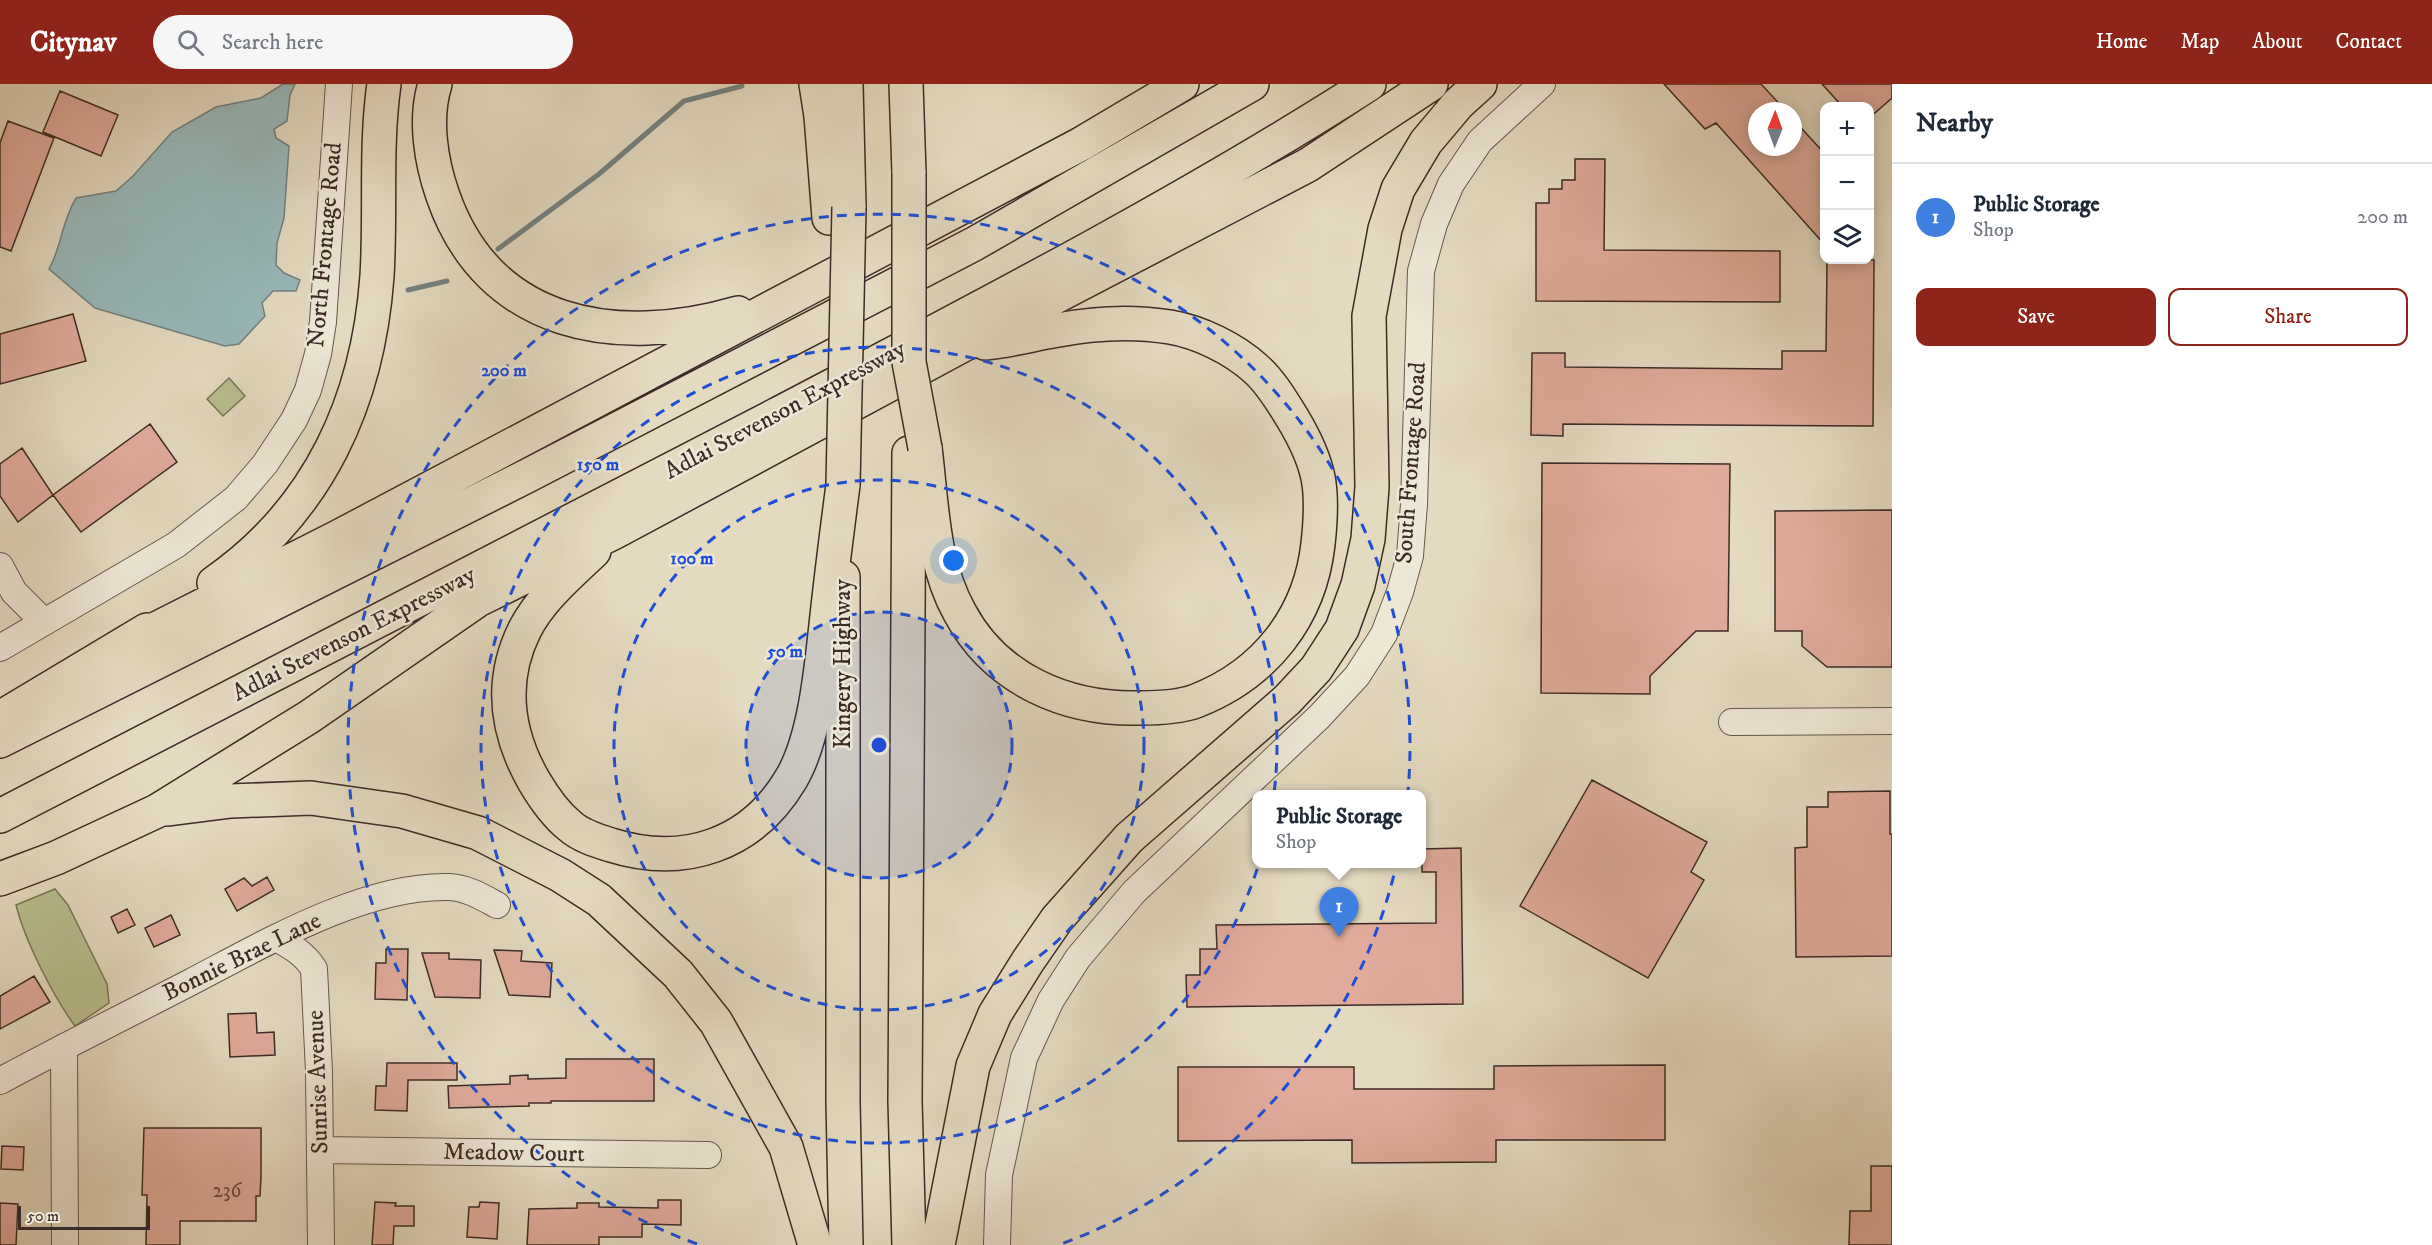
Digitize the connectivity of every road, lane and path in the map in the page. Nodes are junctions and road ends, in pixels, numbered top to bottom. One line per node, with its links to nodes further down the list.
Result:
1 (339, 84): 24 (street, North Frontage Road)
2 (384, 84): 25 (main road)
3 (435, 84): 18 (main road)
4 (816, 84): 17 (main road)
5 (846, 84): 17 (main road)
6 (906, 84): 16 (main road)
7 (915, 84): 16 (main road)
8 (1167, 84): 15 (main road)
9 (1182, 84): 15 (main road)
10 (1252, 84): 30 (main road)
11 (1369, 84): 32 (main road, Adlai Stevenson Expressway)
12 (1431, 84): 19 (main road)
13 (1480, 84): 45 (main road)
14 (1542, 84): 46 (street, South Frontage Road)
15 (1081, 144): 18 (main road)
16 (908, 158): 20 (main road, bridge)
17 (839, 213): 21 (main road, Kingery Highway, bridge)
18 (792, 297): 25 (main road)
19 (965, 344): 20 (main road); 22 (main road)
20 (917, 450): 44 (main road)
21 (843, 485): 22 (main road); 43 (main road, Kingery Highway)
22 (615, 532): 31 (main road)
23 (0, 566): 24 (street)
24 (44, 622): 26 (street, North Frontage Road)
25 (130, 642): 27 (main road)
26 (0, 648)
27 (0, 718)
28 (1892, 721): 29 (street)
29 (1732, 722)
30 (0, 741)
31 (157, 811): 33 (main road); 42 (main road)
32 (0, 816)
33 (0, 879)
34 (497, 905): 35 (street, Bonnie Brae Lane)
35 (276, 938): 36 (street, Bonnie Brae Lane); 38 (street, Sunrise Avenue)
36 (64, 1047): 37 (street, Bonnie Brae Lane); 40 (street)
37 (0, 1081)
38 (320, 1150): 39 (street, Meadow Court); 41 (street, Sunrise Avenue)
39 (708, 1155)
40 (65, 1245)
41 (321, 1245)
42 (815, 1245)
43 (846, 1245)
44 (909, 1245)
45 (938, 1245)
46 (997, 1245)

